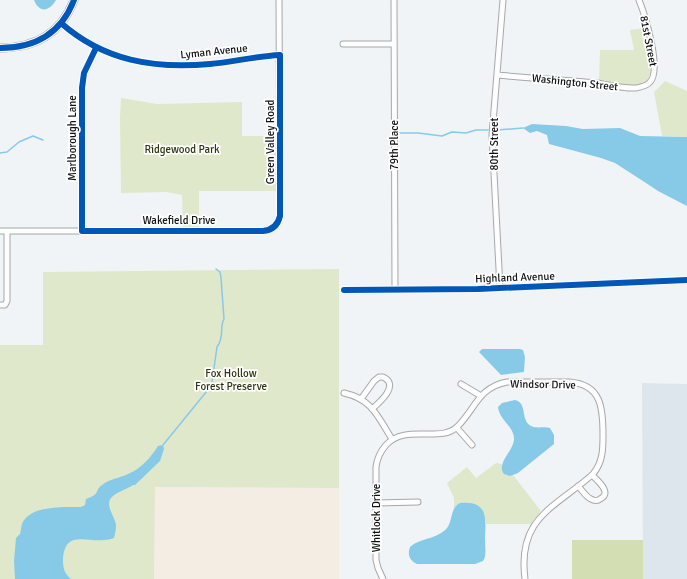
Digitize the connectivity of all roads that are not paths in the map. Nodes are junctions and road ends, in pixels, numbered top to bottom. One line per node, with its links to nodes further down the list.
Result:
1 (74, 0): 6 (street)
2 (279, 0): 11 (street, Green Valley Road)
3 (394, 0): 8 (street, 79th Place)
4 (503, 0): 12 (street, 80th Street)
5 (639, 0): 13 (street, 81st Street)
6 (61, 23): 9 (street); 10 (street, Lyman Avenue)
7 (343, 44): 8 (street)
8 (394, 44): 20 (street, 79th Place)
9 (0, 48)
10 (96, 48): 11 (street, Lyman Avenue); 17 (street, Marlborough Lane)
11 (280, 55): 14 (street, Green Valley Road)
12 (497, 75): 13 (street, Washington Street); 19 (street, 80th Street)
13 (651, 81)
14 (275, 227): 17 (street, Wakefield Drive)
15 (0, 231): 16 (street, Wakefield Drive)
16 (7, 231): 17 (street, Wakefield Drive); 22 (street)
17 (82, 231)
18 (687, 280): 19 (street, Highland Avenue)
19 (500, 288): 20 (street, Highland Avenue)
20 (395, 289): 21 (street, Highland Avenue)
21 (344, 290)
22 (3, 305)
23 (461, 384): 25 (street)
24 (344, 393): 26 (street)
25 (481, 396): 28 (street, Windsor Drive); 31 (street, Windsor Drive)
26 (361, 399): 27 (street); 27 (street)
27 (372, 409): 29 (street)
28 (457, 428): 29 (street); 30 (street)
29 (392, 439): 34 (street, Whitlock Drive)
30 (472, 444)
31 (592, 475): 32 (street); 32 (street)
32 (578, 486): 36 (street)
33 (418, 502): 34 (street)
34 (376, 503): 35 (street, Whitlock Drive)
35 (383, 579)
36 (525, 579)

